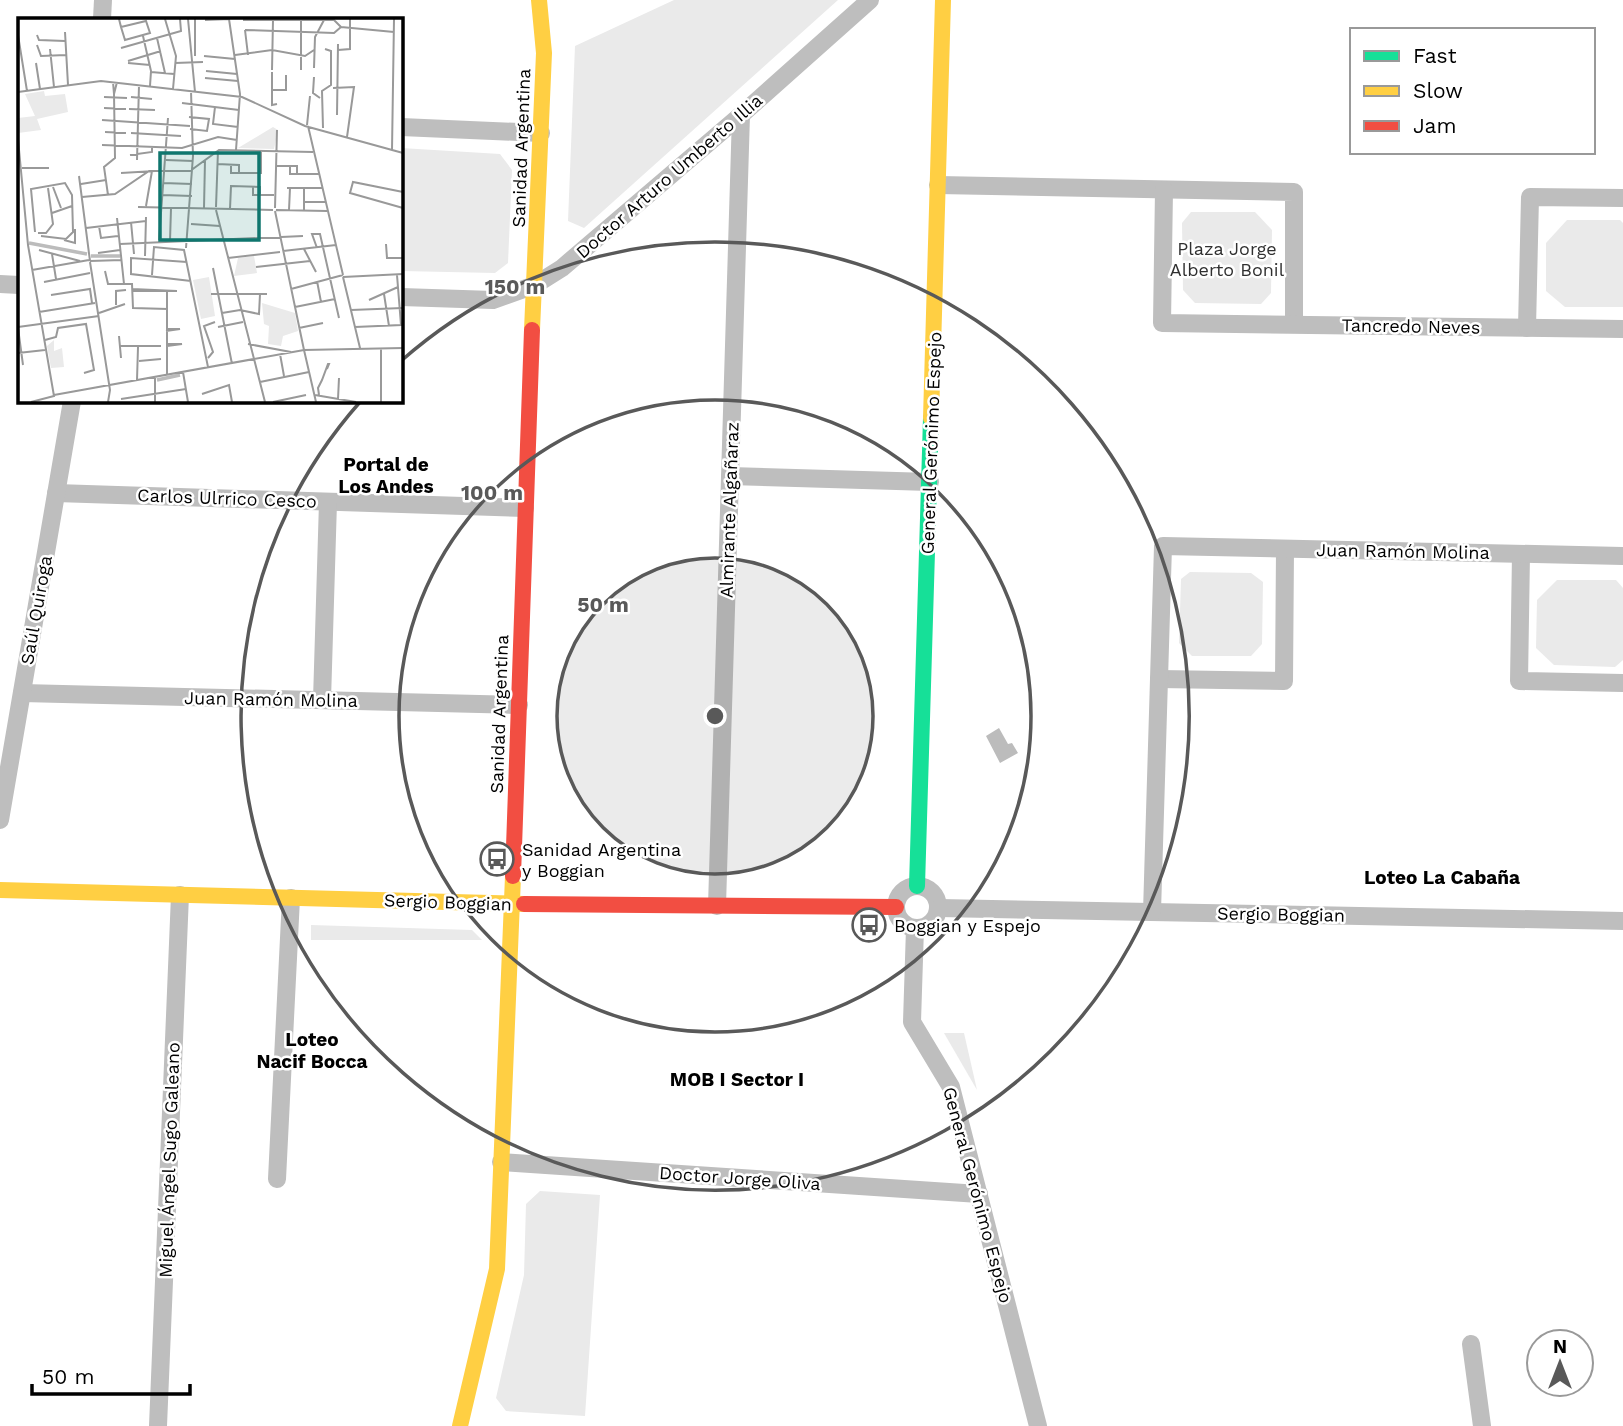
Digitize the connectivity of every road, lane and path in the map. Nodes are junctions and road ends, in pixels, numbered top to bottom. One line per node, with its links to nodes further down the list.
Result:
1 (103, 0): 5 (street)
2 (539, 0): 8 (street, Sanidad Argentina)
3 (870, 0): 6 (street, Doctor Arturo Umberto Illia)
4 (943, 0): 9 (street, General Gerónimo Espejo)
5 (102, 18)
6 (741, 115): 14 (street, Doctor Arturo Umberto Illia); 20 (street, Almirante Algañaraz)
7 (402, 127): 8 (street)
8 (541, 133): 14 (street, Sanidad Argentina)
9 (938, 186): 10 (street); 21 (street, General Gerónimo Espejo)
10 (1164, 190): 16 (street); 16 (street, Tancredo Neves)
11 (1623, 198): 17 (street)
12 (0, 284): 13 (street)
13 (18, 285)
14 (534, 285): 15 (street, Doctor Arturo Umberto Illia); 24 (street, Sanidad Argentina)
15 (402, 297)
16 (1294, 324): 17 (street, Tancredo Neves)
17 (1527, 328): 18 (street, Tancredo Neves)
18 (1623, 329)
19 (72, 402): 22 (street, Saúl Quiroga)
20 (730, 476): 21 (street); 39 (street, Almirante Algañaraz)
21 (930, 482): 34 (street, General Gerónimo Espejo)
22 (56, 493): 23 (street, Carlos Ulrrico Cesco); 30 (street, Saúl Quiroga)
23 (328, 502): 24 (street, Carlos Ulrrico Cesco); 31 (street)
24 (525, 508): 32 (street, Sanidad Argentina)
25 (1286, 549): 26 (street, Juan Ramón Molina); 28 (street, Juan Ramón Molina); 28 (street)
26 (1521, 554): 27 (street, Juan Ramón Molina); 29 (street)
27 (1623, 556)
28 (1159, 679): 42 (street, Juan Ramón Molina)
29 (1623, 683)
30 (22, 693): 31 (street, Juan Ramón Molina); 33 (street, Saúl Quiroga)
31 (322, 700): 32 (street, Juan Ramón Molina)
32 (519, 705): 38 (street, Sanidad Argentina)
33 (0, 820)
34 (917, 886): 40 (street); 41 (street)
35 (0, 890): 36 (street, Sergio Boggian)
36 (180, 895): 37 (street, Sergio Boggian); 49 (street, Miguel Ángel Sugo Galeano)
37 (291, 898): 38 (street, Sergio Boggian); 46 (street)
38 (512, 904): 39 (street, Sergio Boggian); 45 (street, Sanidad Argentina)
39 (717, 906): 40 (street, Sergio Boggian)
40 (896, 907): 44 (street)
41 (939, 908): 42 (street, Sergio Boggian); 44 (street)
42 (1152, 912): 43 (street, Sergio Boggian)
43 (1623, 921)
44 (915, 928): 47 (street, General Gerónimo Espejo)
45 (502, 1162): 47 (street, Doctor Jorge Oliva); 50 (street, Sanidad Argentina)
46 (278, 1179)
47 (979, 1194): 51 (street, General Gerónimo Espejo)
48 (1471, 1343): 52 (street)
49 (158, 1426)
50 (460, 1426)
51 (1038, 1426)
52 (1482, 1426)

